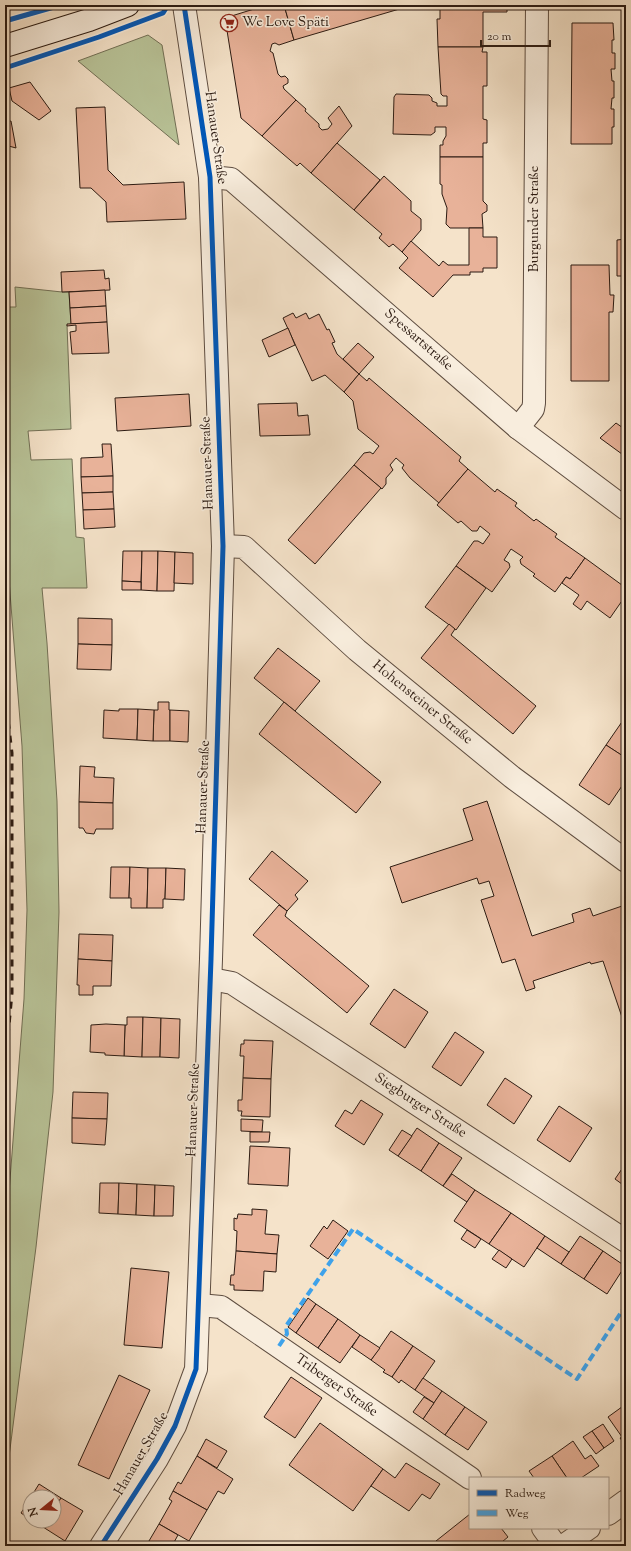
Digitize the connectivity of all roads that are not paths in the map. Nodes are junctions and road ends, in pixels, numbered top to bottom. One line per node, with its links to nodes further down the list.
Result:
1 (128, 5): 4 (street)
2 (184, 5): 5 (street, Hanauer Straße)
3 (536, 5): 6 (street, Burgunder Straße)
4 (5, 46)
5 (210, 177): 6 (street, Spessartstraße); 8 (street, Hanauer Straße)
6 (518, 428): 7 (street, Spessartstraße)
7 (626, 509)
8 (223, 546): 9 (street, Hohensteiner Straße); 10 (street, Hanauer Straße)
9 (624, 855)
10 (211, 979): 11 (street, Siegburger Straße); 12 (street, Hanauer Straße)
11 (626, 1241)
12 (199, 1305): 13 (street, Triberger Straße); 18 (street, Hanauer Straße)
13 (469, 1477)
14 (626, 1501): 15 (street)
15 (609, 1513)
16 (543, 1529): 19 (street)
17 (588, 1529): 20 (street)
18 (101, 1546)
19 (556, 1546)
20 (563, 1546)

